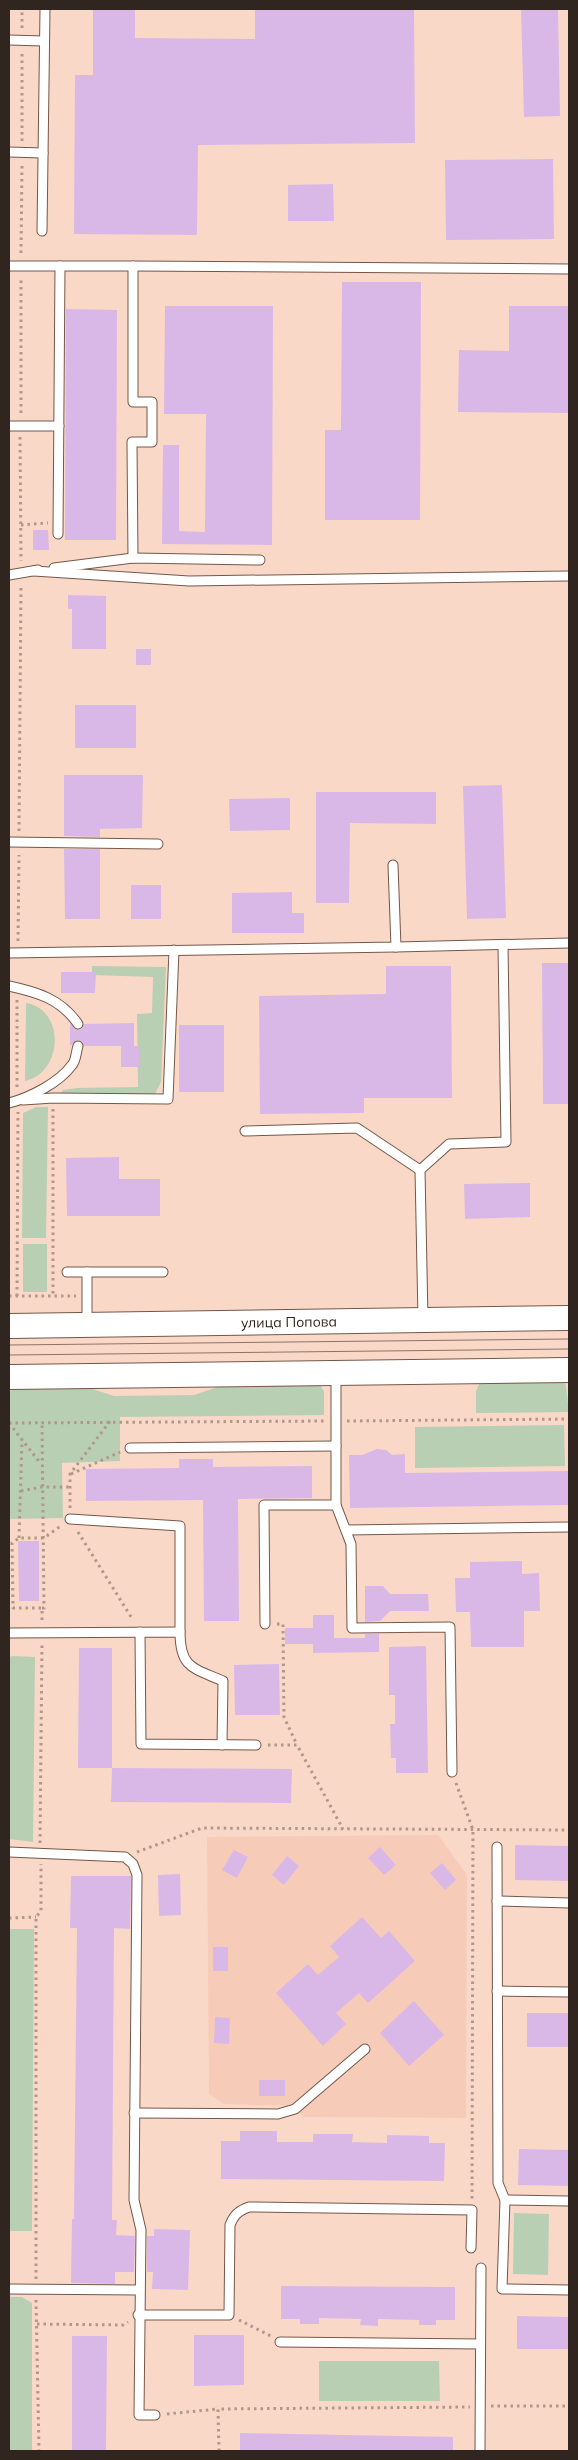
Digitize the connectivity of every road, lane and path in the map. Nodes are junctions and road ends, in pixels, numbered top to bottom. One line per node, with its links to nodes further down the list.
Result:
1 (45, 9): 3 (lane)
2 (9, 40): 3 (lane)
3 (44, 41): 5 (lane)
4 (9, 152): 5 (lane)
5 (43, 153): 6 (lane)
6 (42, 232)
7 (9, 266): 8 (lane)
8 (60, 266): 9 (lane); 12 (lane)
9 (133, 266): 10 (lane); 15 (lane)
10 (569, 269)
11 (9, 426): 12 (lane)
12 (59, 426): 13 (lane)
13 (58, 522): 14 (lane); 18 (path)
14 (58, 534)
15 (133, 558): 16 (lane); 17 (lane)
16 (260, 560)
17 (34, 571): 18 (lane); 20 (lane)
18 (21, 573): 19 (lane); 22 (path)
19 (9, 575)
20 (569, 576)
21 (9, 842): 22 (lane)
22 (19, 842): 23 (lane); 29 (path)
23 (158, 844)
24 (393, 864): 27 (lane)
25 (569, 944): 26 (lane)
26 (503, 945): 27 (lane); 36 (lane)
27 (396, 947): 28 (lane)
28 (174, 950): 29 (lane); 33 (lane)
29 (13, 953)
30 (13, 987): 31 (lane); 34 (path)
31 (78, 1024)
32 (78, 1046): 34 (lane)
33 (53, 1098): 34 (lane); 42 (path)
34 (16, 1101): 41 (path)
35 (244, 1131): 36 (lane)
36 (420, 1170): 45 (lane)
37 (67, 1272): 38 (lane)
38 (87, 1272): 39 (lane); 43 (lane)
39 (163, 1272)
40 (9, 1296): 41 (path)
41 (17, 1296): 42 (path)
42 (53, 1296): 43 (path)
43 (87, 1296): 46 (lane)
44 (569, 1318): 45 (main road, улица Попова)
45 (423, 1320): 46 (main road, улица Попова)
46 (87, 1324): 47 (main road, улица Попова)
47 (9, 1326)
48 (569, 1370): 49 (main road)
49 (336, 1374): 50 (main road); 53 (lane)
50 (9, 1377)
51 (569, 1419): 53 (path)
52 (111, 1420): 53 (path); 54 (path); 58 (path)
53 (336, 1421): 57 (lane)
54 (42, 1422): 55 (path); 59 (path)
55 (9, 1423): 56 (path)
56 (22, 1440): 59 (path); 62 (path)
57 (336, 1446): 58 (lane); 63 (lane)
58 (130, 1448)
59 (42, 1464): 60 (path)
60 (42, 1487): 61 (path); 62 (path); 68 (path)
61 (70, 1487)
62 (21, 1491): 67 (path)
63 (336, 1505): 66 (lane); 70 (lane)
64 (70, 1519): 71 (path); 72 (lane)
65 (569, 1527): 66 (lane)
66 (346, 1530): 78 (lane)
67 (19, 1538): 68 (path); 69 (path)
68 (44, 1538): 69 (path)
69 (42, 1608): 74 (path)
70 (264, 1624): 77 (path)
71 (140, 1632): 72 (lane); 74 (lane); 75 (lane)
72 (180, 1632): 75 (lane)
73 (9, 1633): 74 (lane)
74 (42, 1633): 84 (path)
75 (222, 1745): 76 (lane)
76 (256, 1745): 77 (path)
77 (297, 1746): 79 (path)
78 (452, 1772): 80 (path)
79 (343, 1829): 80 (path); 85 (path)
80 (473, 1830): 81 (path); 96 (path)
81 (569, 1830)
82 (497, 1847): 86 (lane)
83 (9, 1852): 84 (lane)
84 (42, 1852): 85 (lane); 88 (path)
85 (125, 1857): 93 (lane)
86 (497, 1901): 87 (lane); 90 (lane)
87 (569, 1903)
88 (36, 1917): 89 (path); 100 (path)
89 (9, 1918)
90 (497, 1992): 91 (lane); 94 (lane)
91 (569, 1992)
92 (365, 2049): 93 (lane)
93 (134, 2113): 101 (lane)
94 (505, 2200): 95 (lane); 102 (lane)
95 (569, 2201)
96 (472, 2210): 97 (lane); 104 (lane)
97 (471, 2248)
98 (481, 2268): 107 (lane)
99 (9, 2289): 100 (lane)
100 (36, 2289): 101 (lane); 105 (path)
101 (139, 2290): 103 (lane)
102 (569, 2290)
103 (138, 2315): 104 (lane); 105 (path); 111 (lane)
104 (229, 2315): 106 (path)
105 (37, 2324): 112 (path)
106 (280, 2342): 107 (lane)
107 (480, 2344): 108 (lane)
108 (480, 2406): 109 (path); 110 (path); 114 (lane)
109 (569, 2406)
110 (218, 2408): 111 (path); 113 (path)
111 (155, 2415)
112 (39, 2451)
113 (219, 2451)
114 (480, 2451)

